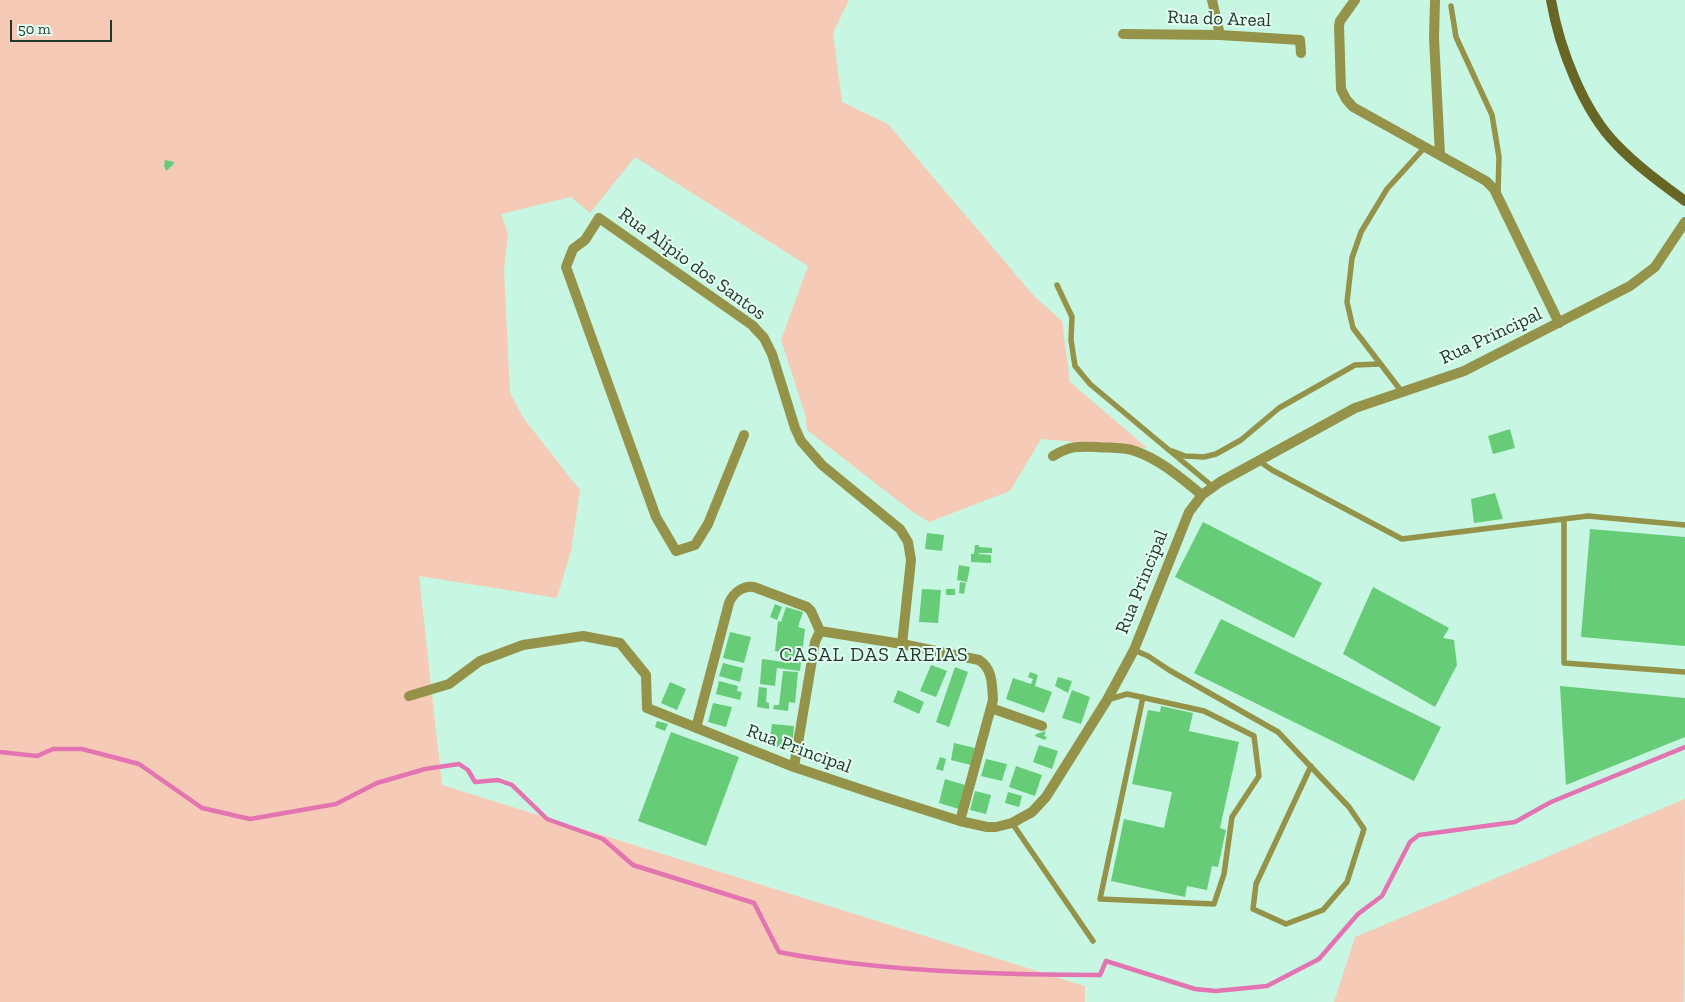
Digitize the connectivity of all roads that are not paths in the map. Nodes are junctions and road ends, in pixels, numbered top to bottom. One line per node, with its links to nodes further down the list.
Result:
1 (1212, 0): 7 (street)
2 (1355, 0): 9 (street)
3 (1435, 0): 10 (street)
4 (1551, 0): 12 (main road)
5 (1451, 6): 11 (lane)
6 (1123, 34): 7 (street, Rua do Areal)
7 (1220, 34): 8 (street, Rua do Areal)
8 (1301, 54)
9 (1425, 147): 10 (street); 16 (lane)
10 (1440, 155): 11 (street)
11 (1498, 195): 15 (street)
12 (1685, 201)
13 (1685, 222): 15 (street, Rua Principal)
14 (1057, 285): 19 (lane)
15 (1559, 323): 17 (street, Rua Principal)
16 (1379, 364): 17 (lane); 19 (lane)
17 (1402, 392): 21 (street, Rua Principal)
18 (744, 435): 27 (street, Rua Alípio dos Santos)
19 (1168, 450): 22 (lane)
20 (1053, 456): 23 (street)
21 (1259, 461): 22 (street, Rua Principal); 24 (lane)
22 (1212, 486): 23 (street, Rua Principal)
23 (1202, 495): 28 (street, Rua Principal)
24 (1564, 520): 25 (lane); 29 (lane)
25 (1685, 525)
26 (820, 631): 27 (street); 35 (street); 37 (street)
27 (902, 644): 33 (street)
28 (1134, 650): 32 (street, Rua Principal); 36 (lane)
29 (1685, 672)
30 (409, 696): 35 (street, Rua Principal)
31 (1142, 697): 31 (lane); 32 (lane)
32 (1107, 700): 39 (street, Rua Principal)
33 (991, 708): 34 (street); 38 (street)
34 (1042, 726)
35 (696, 728): 37 (street, Rua Principal)
36 (1311, 766): 36 (lane)
37 (794, 767): 38 (street, Rua Principal)
38 (960, 821): 39 (street, Rua Principal)
39 (1012, 823): 40 (lane)
40 (1093, 940)

